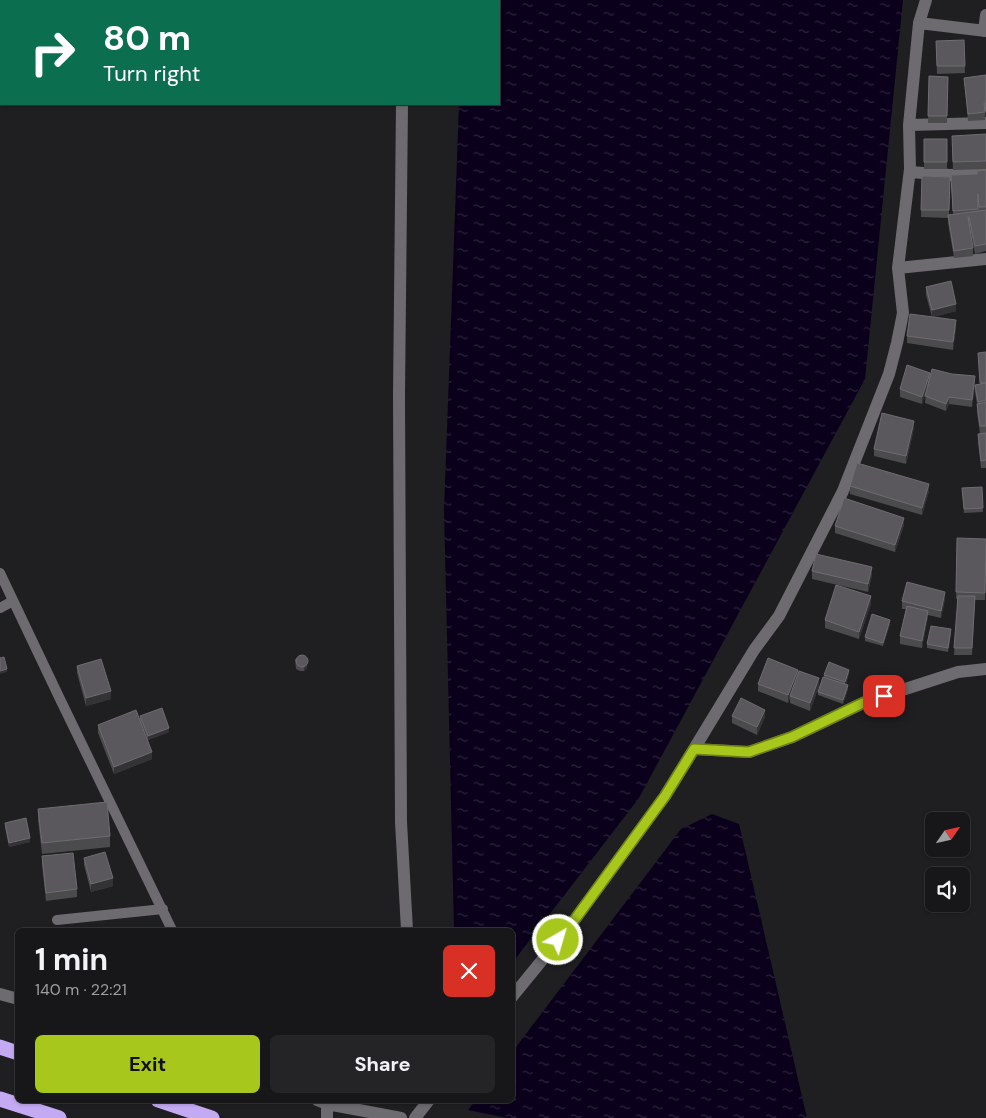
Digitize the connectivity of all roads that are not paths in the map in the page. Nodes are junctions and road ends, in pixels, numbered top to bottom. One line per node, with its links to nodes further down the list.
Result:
1 (926, 0): 3 (street)
2 (986, 15): 4 (street)
3 (919, 23): 4 (street); 7 (street)
4 (985, 31)
5 (402, 105): 20 (street)
6 (986, 123): 7 (street)
7 (909, 125): 8 (street)
8 (910, 172): 9 (street); 11 (street)
9 (986, 172)
10 (986, 259): 11 (street)
11 (898, 268): 16 (street)
12 (0, 573): 13 (lane)
13 (13, 601): 14 (lane); 17 (lane)
14 (0, 608)
15 (986, 669): 16 (street)
16 (694, 749): 21 (street)
17 (163, 909): 18 (lane); 19 (lane)
18 (58, 920)
19 (171, 928)
20 (407, 928)
21 (515, 993)
22 (0, 994): 23 (street)
23 (15, 998)
24 (0, 1047): 25 (highway)
25 (15, 1052)
26 (0, 1099): 31 (highway)
27 (167, 1103): 32 (highway)
28 (322, 1103): 33 (street)
29 (327, 1103): 34 (street)
30 (427, 1103): 35 (street)
31 (59, 1118)
32 (212, 1118)
33 (328, 1118)
34 (400, 1118)
35 (415, 1118)

